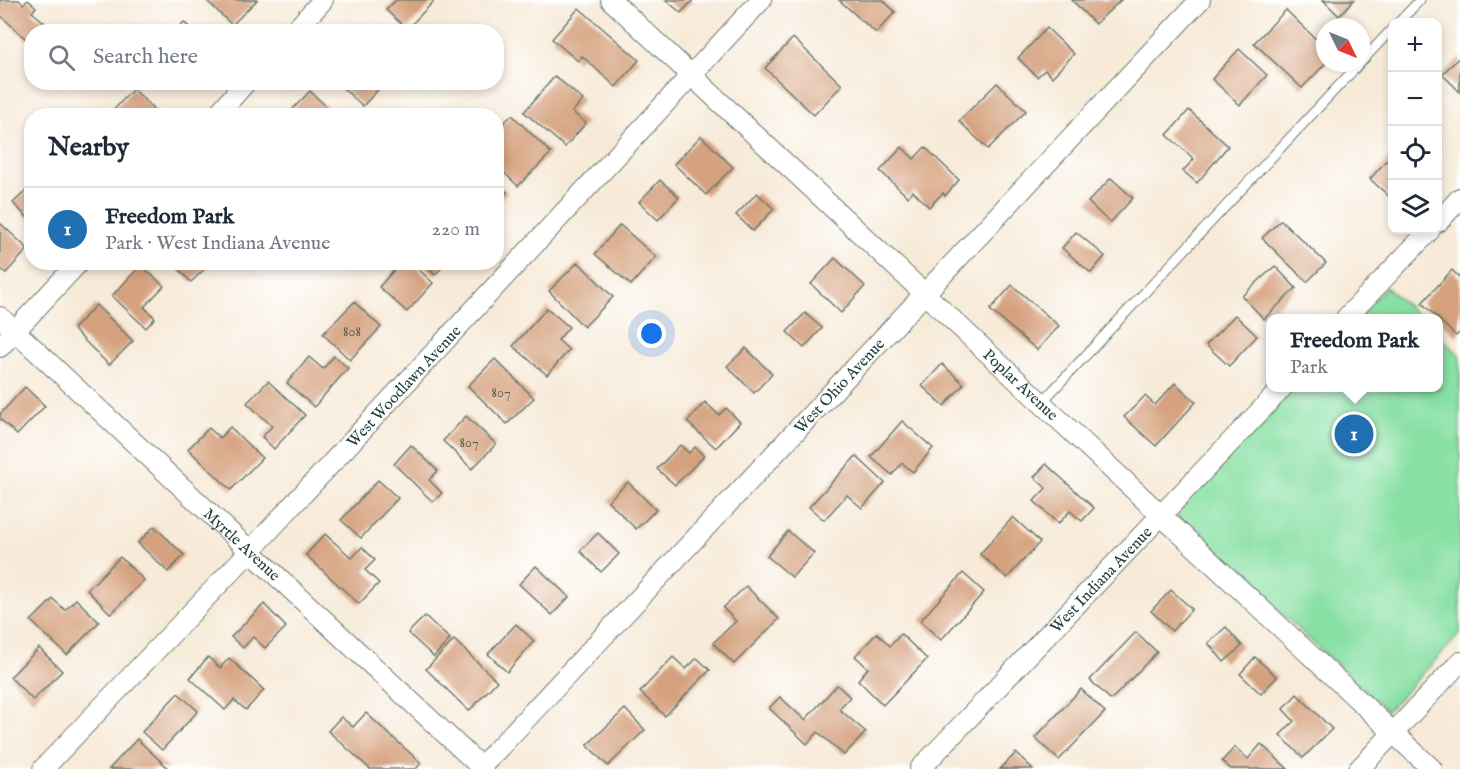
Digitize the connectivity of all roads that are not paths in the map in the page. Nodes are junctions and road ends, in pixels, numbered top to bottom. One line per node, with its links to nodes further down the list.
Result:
1 (323, 0): 7 (street)
2 (611, 0): 9 (street, Poplar Avenue)
3 (761, 0): 9 (street, West Woodlawn Avenue)
4 (1200, 0): 16 (street, West Ohio Avenue)
5 (1420, 0): 6 (lane)
6 (1403, 18)
7 (301, 24)
8 (1388, 34): 22 (lane)
9 (691, 75): 16 (street, Poplar Avenue); 24 (street, West Woodlawn Avenue)
10 (239, 90): 11 (street)
11 (223, 108)
12 (1460, 198): 13 (street)
13 (1442, 217)
14 (1426, 234): 17 (street)
15 (72, 270): 19 (street)
16 (925, 294): 22 (street, Poplar Avenue); 27 (street, West Ohio Avenue)
17 (1351, 314)
18 (0, 317): 19 (street, Myrtle Avenue)
19 (15, 331): 20 (street); 24 (street, Myrtle Avenue)
20 (0, 346)
21 (1277, 392): 23 (street, West Indiana Avenue)
22 (1042, 402): 23 (street, Poplar Avenue)
23 (1162, 514): 26 (street, Poplar Avenue); 29 (street, West Indiana Avenue)
24 (251, 550): 27 (street, Myrtle Avenue); 28 (street, West Woodlawn Avenue)
25 (1460, 662): 26 (street)
26 (1393, 732): 30 (street); 31 (street, Poplar Avenue)
27 (481, 768)
28 (43, 769)
29 (920, 769)
30 (1359, 769)
31 (1432, 769)

